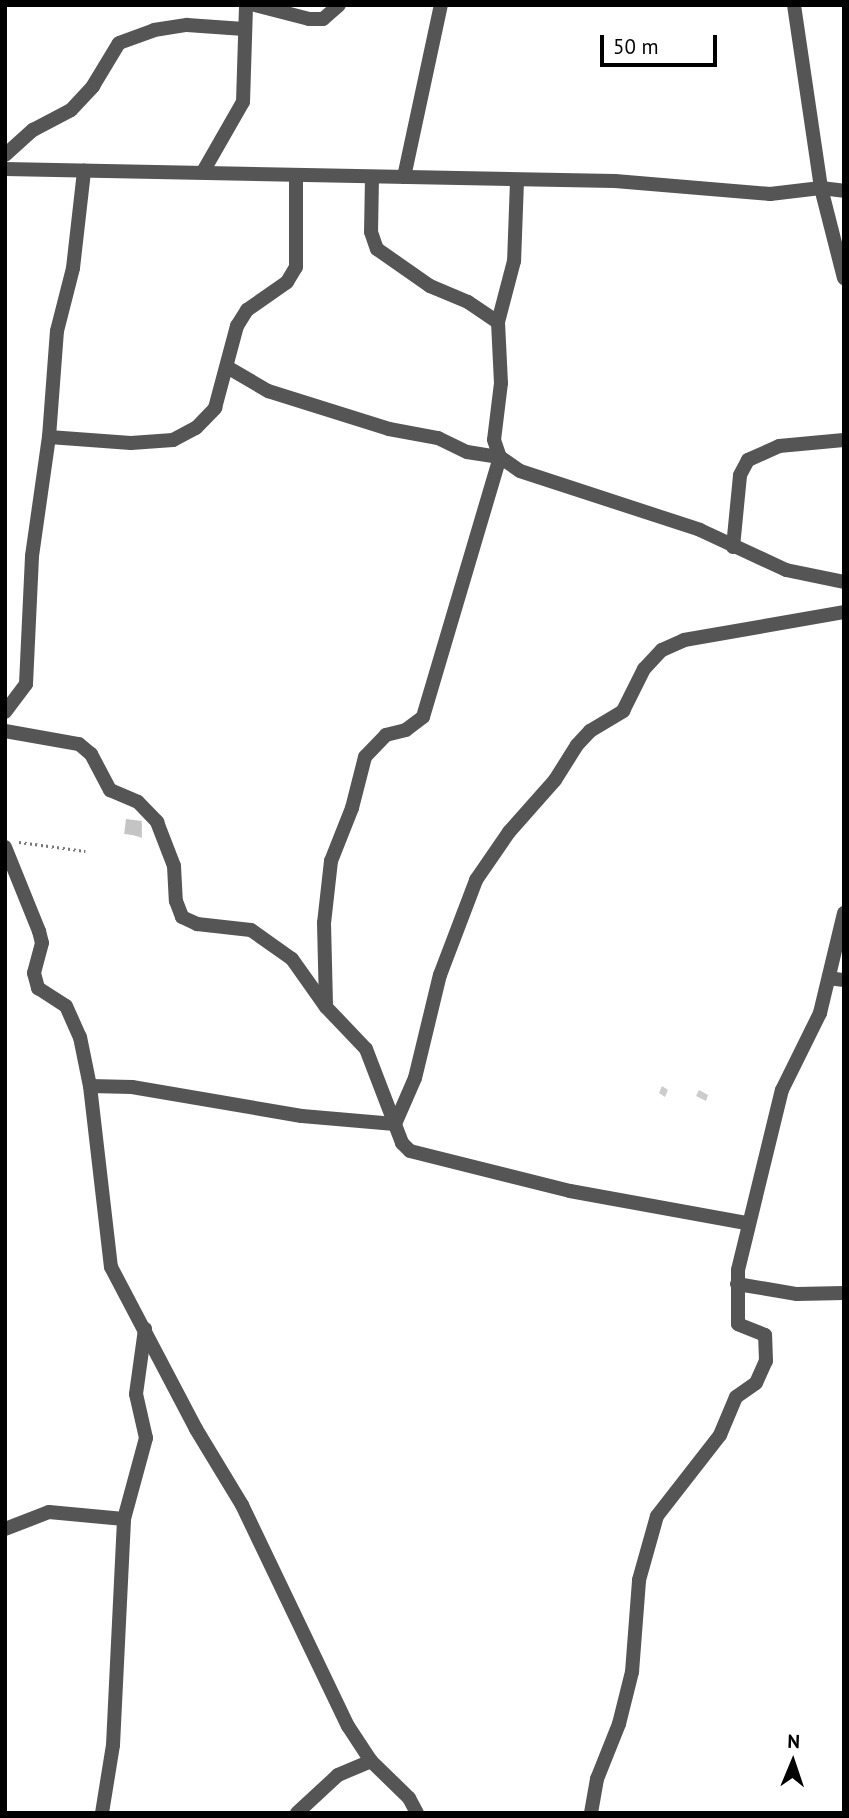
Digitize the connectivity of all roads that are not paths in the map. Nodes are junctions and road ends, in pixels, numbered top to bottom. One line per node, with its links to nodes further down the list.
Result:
1 (246, 5): 6 (street)
2 (255, 5): 3 (street)
3 (339, 5)
4 (441, 5): 13 (street)
5 (794, 5): 15 (street)
6 (244, 29): 7 (street); 9 (street)
7 (5, 155)
8 (5, 169): 10 (street)
9 (204, 170): 10 (street); 11 (street)
10 (84, 171): 20 (street)
11 (296, 175): 12 (street); 19 (street)
12 (372, 177): 13 (street); 18 (street)
13 (404, 177): 14 (street)
14 (517, 181): 15 (street); 18 (street)
15 (821, 188): 16 (street); 17 (street)
16 (844, 191)
17 (844, 278)
18 (498, 322): 22 (street)
19 (227, 367): 20 (street); 22 (street)
20 (49, 437): 26 (street)
21 (844, 440): 23 (street)
22 (500, 457): 23 (street); 32 (street)
23 (733, 547): 24 (street)
24 (844, 582)
25 (844, 612): 34 (street)
26 (5, 712)
27 (5, 732): 32 (street)
28 (11, 844): 29 (street)
29 (9, 871): 33 (street)
30 (844, 913): 31 (street)
31 (836, 979): 35 (street)
32 (326, 1007): 34 (street)
33 (90, 1086): 34 (street); 38 (street)
34 (395, 1124): 35 (street)
35 (746, 1223): 36 (street)
36 (737, 1284): 37 (street); 45 (street)
37 (844, 1293)
38 (145, 1329): 39 (street); 41 (street)
39 (124, 1519): 40 (street); 42 (street)
40 (5, 1529)
41 (371, 1761): 43 (street); 44 (street)
42 (102, 1813)
43 (296, 1813)
44 (417, 1813)
45 (591, 1813)

